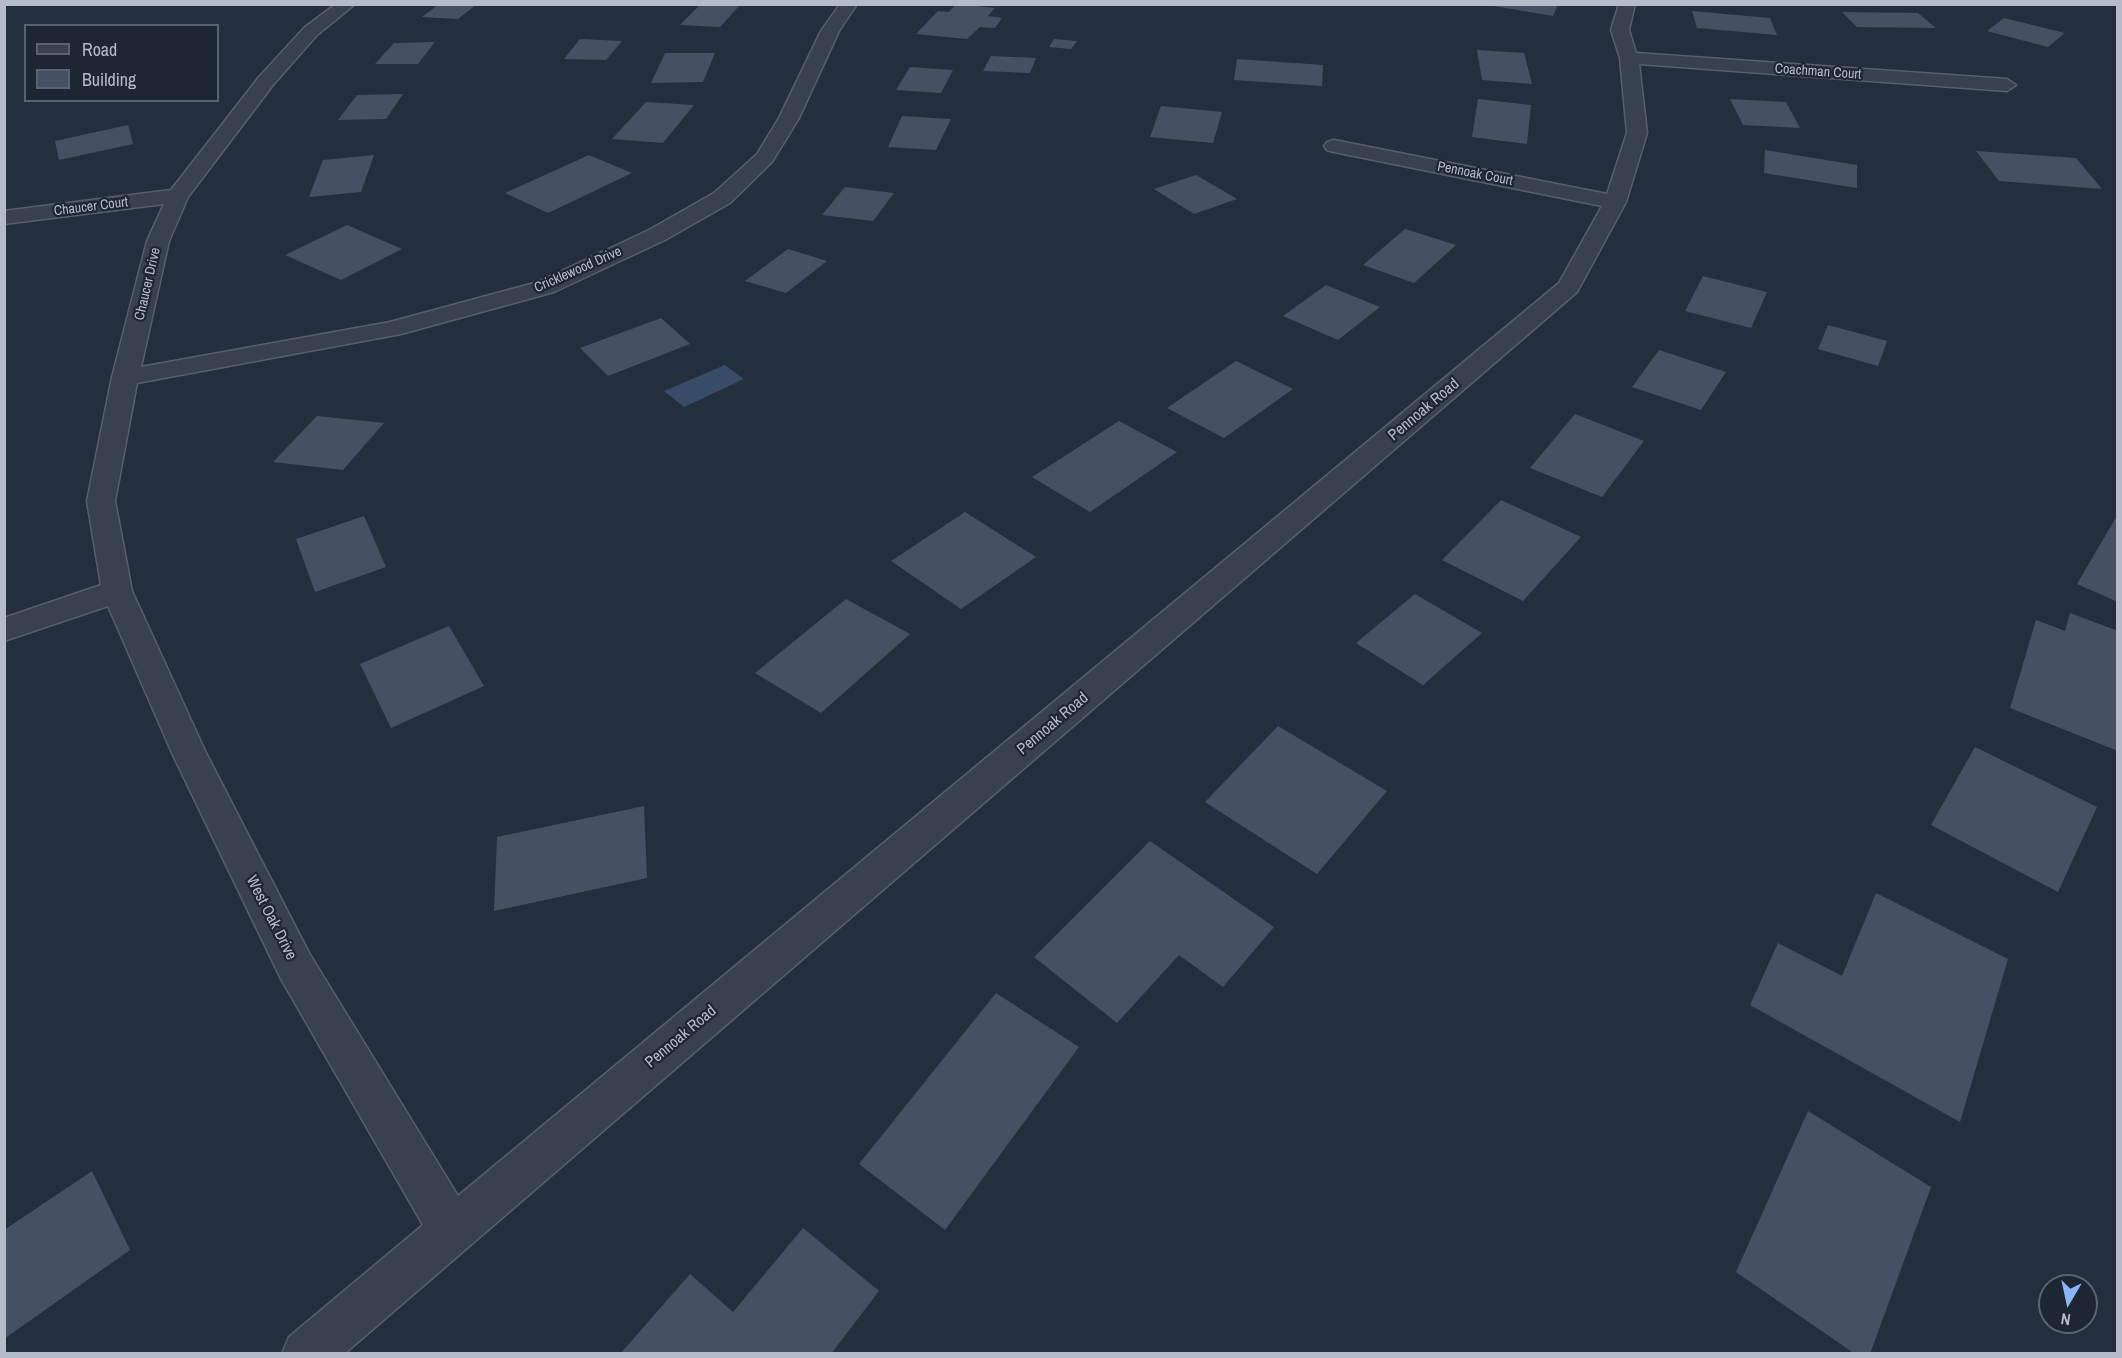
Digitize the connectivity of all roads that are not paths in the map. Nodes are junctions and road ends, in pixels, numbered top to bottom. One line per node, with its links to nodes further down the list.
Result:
1 (347, 4): 7 (street, Chaucer Drive)
2 (849, 4): 10 (street, Cricklewood Drive)
3 (1627, 4): 4 (street, Pennoak Road)
4 (1629, 58): 5 (street, Coachman Court); 8 (street, Pennoak Road)
5 (2007, 85)
6 (1334, 146): 8 (street, Pennoak Court)
7 (178, 196): 9 (street, Chaucer Court); 10 (street, Chaucer Drive)
8 (1615, 202): 13 (street, Pennoak Road)
9 (4, 218)
10 (125, 377): 11 (street, Chaucer Drive)
11 (117, 591): 12 (street); 13 (street, West Oak Drive)
12 (4, 630)
13 (453, 1231): 14 (street, Pennoak Road)
14 (306, 1353)

